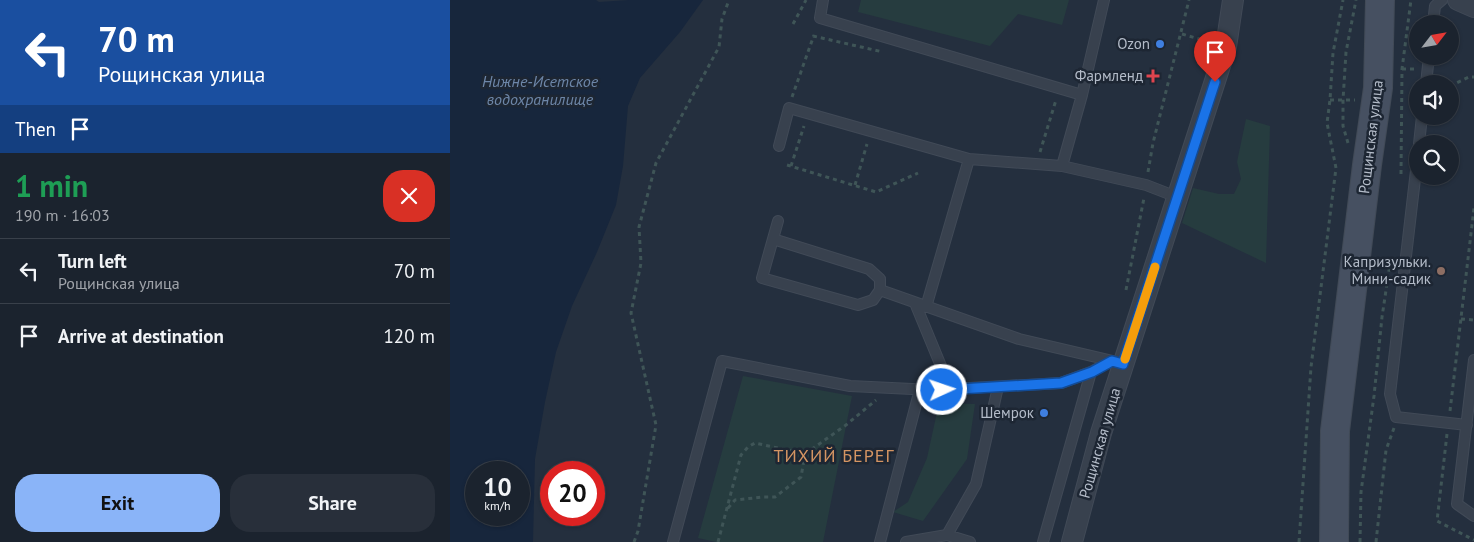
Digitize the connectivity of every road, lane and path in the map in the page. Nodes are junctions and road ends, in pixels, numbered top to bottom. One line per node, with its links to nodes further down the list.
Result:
1 (729, 0): 63 (path)
2 (806, 0): 15 (path)
3 (823, 0): 14 (lane)
4 (1104, 0): 22 (lane)
5 (1189, 0): 16 (path)
6 (1233, 0): 18 (street, Рощинская улица)
7 (1343, 0): 71 (path)
8 (1380, 0): 72 (street, Рощинская улица)
9 (1412, 0): 32 (path)
10 (1442, 0): 13 (lane)
11 (1458, 0): 12 (street)
12 (1474, 7)
13 (1434, 15)
14 (820, 18): 17 (path); 22 (lane)
15 (793, 24)
16 (1182, 34): 18 (path); 34 (path)
17 (814, 36): 19 (path); 24 (path)
18 (1226, 47): 36 (street, Рощинская улица)
19 (885, 52)
20 (1474, 77): 21 (path)
21 (1459, 82)
22 (1082, 95): 30 (lane)
23 (1057, 96): 29 (path)
24 (789, 108): 26 (lane); 27 (lane)
25 (805, 123): 33 (path)
26 (845, 123): 28 (lane); 33 (path)
27 (779, 146)
28 (969, 159): 29 (lane); 44 (lane)
29 (1036, 164): 30 (lane)
30 (1062, 166): 34 (lane)
31 (918, 173): 33 (path)
32 (1401, 177)
33 (855, 185)
34 (1146, 185): 36 (lane); 42 (path)
35 (1414, 185): 55 (lane)
36 (1177, 197): 48 (street, Рощинская улица)
37 (1474, 208): 45 (path)
38 (778, 221): 39 (lane)
39 (773, 239): 41 (lane); 41 (lane)
40 (1392, 252): 73 (path)
41 (880, 290): 43 (lane)
42 (1125, 296)
43 (914, 303): 44 (lane); 53 (lane)
44 (926, 307): 48 (lane)
45 (1461, 318): 46 (path); 54 (path)
46 (1474, 320)
47 (1474, 360): 56 (lane)
48 (1117, 362): 49 (lane); 70 (street, Рощинская улица)
49 (1092, 372): 50 (lane); 69 (lane)
50 (998, 386): 53 (lane); 61 (lane)
51 (891, 388): 52 (lane); 58 (path); 64 (lane)
52 (920, 389): 53 (lane); 66 (lane)
53 (942, 390)
54 (1450, 412)
55 (1448, 423): 56 (lane); 62 (path)
56 (1466, 425): 60 (lane)
57 (1394, 430): 74 (path)
58 (805, 454): 59 (path); 59 (path)
59 (727, 509): 65 (path)
60 (1474, 516)
61 (947, 535): 67 (lane); 68 (lane)
62 (1474, 540)
63 (634, 542)
64 (673, 542)
65 (718, 542)
66 (880, 542)
67 (906, 542)
68 (970, 542)
69 (1043, 542)
70 (1072, 542)
71 (1299, 542)
72 (1334, 542)
73 (1360, 542)
74 (1376, 542)

